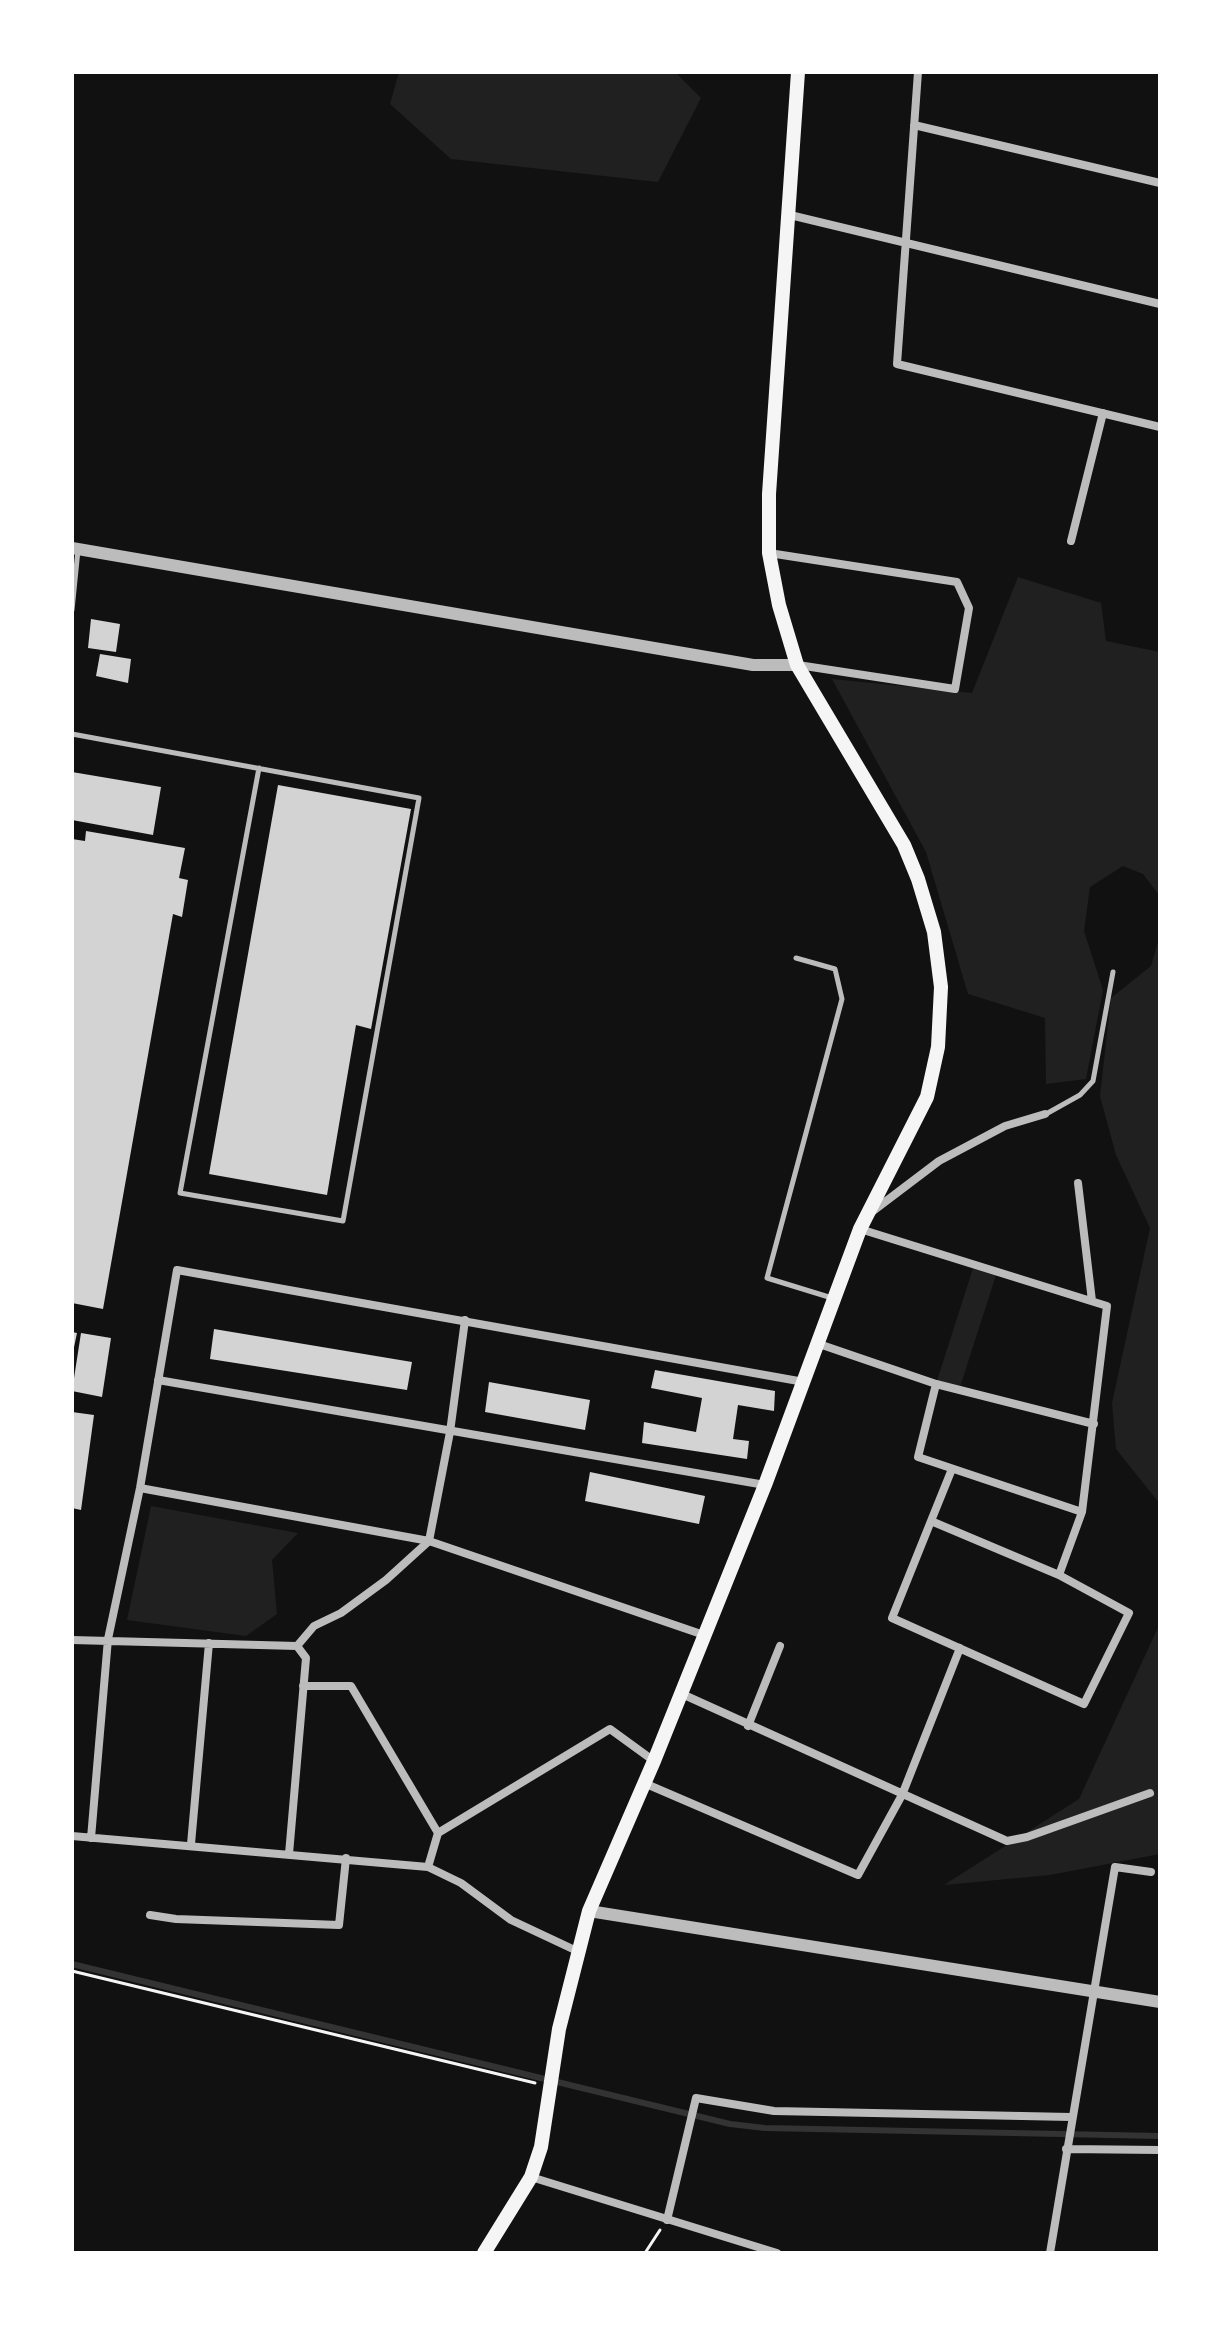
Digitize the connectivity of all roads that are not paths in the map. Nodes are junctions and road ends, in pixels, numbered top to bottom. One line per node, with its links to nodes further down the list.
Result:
1 (798, 72): 5 (main road)
2 (918, 72): 3 (street)
3 (914, 125): 4 (street); 6 (street)
4 (1160, 183)
5 (790, 215): 6 (street); 12 (main road)
6 (903, 243): 7 (street); 8 (street)
7 (1160, 304)
8 (1103, 413): 9 (street); 10 (street)
9 (1160, 427)
10 (1071, 541)
11 (75, 549): 13 (lane); 14 (street)
12 (769, 553): 14 (main road); 14 (street)
13 (72, 610)
14 (797, 665): 21 (main road)
15 (72, 734): 16 (lane)
16 (259, 768): 16 (lane)
17 (796, 958): 22 (lane)
18 (1113, 972): 19 (lane)
19 (1045, 1114): 21 (street)
20 (1078, 1183): 23 (street)
21 (863, 1222): 22 (main road); 23 (street)
22 (837, 1299): 25 (main road)
23 (1092, 1301): 29 (street)
24 (465, 1320): 26 (street); 27 (street); 30 (street)
25 (819, 1344): 27 (main road); 28 (street)
26 (158, 1380): 30 (street); 33 (street)
27 (804, 1382): 32 (main road)
28 (936, 1384): 29 (street); 31 (street)
29 (1094, 1424): 34 (street)
30 (450, 1432): 32 (street); 36 (street)
31 (952, 1469): 34 (street); 35 (street)
32 (765, 1485): 38 (main road)
33 (140, 1488): 36 (street); 39 (street)
34 (1082, 1512): 37 (street)
35 (931, 1521): 37 (street); 44 (street)
36 (429, 1541): 38 (street); 42 (street)
37 (1059, 1575): 44 (street)
38 (704, 1635): 46 (main road)
39 (108, 1639): 40 (street); 41 (street); 54 (street)
40 (72, 1640)
41 (209, 1643): 42 (street); 55 (street)
42 (297, 1646): 45 (street)
43 (780, 1646): 47 (street)
44 (960, 1648): 51 (street)
45 (303, 1686): 52 (street); 56 (street)
46 (682, 1694): 47 (street); 48 (main road)
47 (748, 1726): 51 (street)
48 (654, 1761): 49 (main road); 52 (street)
49 (644, 1783): 51 (street); 60 (main road)
50 (1150, 1793): 51 (street)
51 (902, 1795)
52 (438, 1833): 58 (street)
53 (72, 1836): 54 (street)
54 (91, 1838): 55 (street)
55 (191, 1844): 56 (street)
56 (289, 1854): 57 (street)
57 (346, 1858): 58 (street); 61 (street)
58 (428, 1867): 62 (street)
59 (1151, 1872): 63 (street)
60 (589, 1911): 62 (main road); 63 (street)
61 (150, 1915)
62 (577, 1951): 68 (main road)
63 (1094, 1993): 64 (street); 65 (street)
64 (1160, 2002)
65 (1071, 2117): 66 (street); 69 (street)
66 (1066, 2149): 67 (street); 72 (street)
67 (1160, 2150)
68 (531, 2177): 69 (street); 70 (main road)
69 (667, 2220): 71 (street)
70 (484, 2253)
71 (777, 2253)
72 (1050, 2253)

